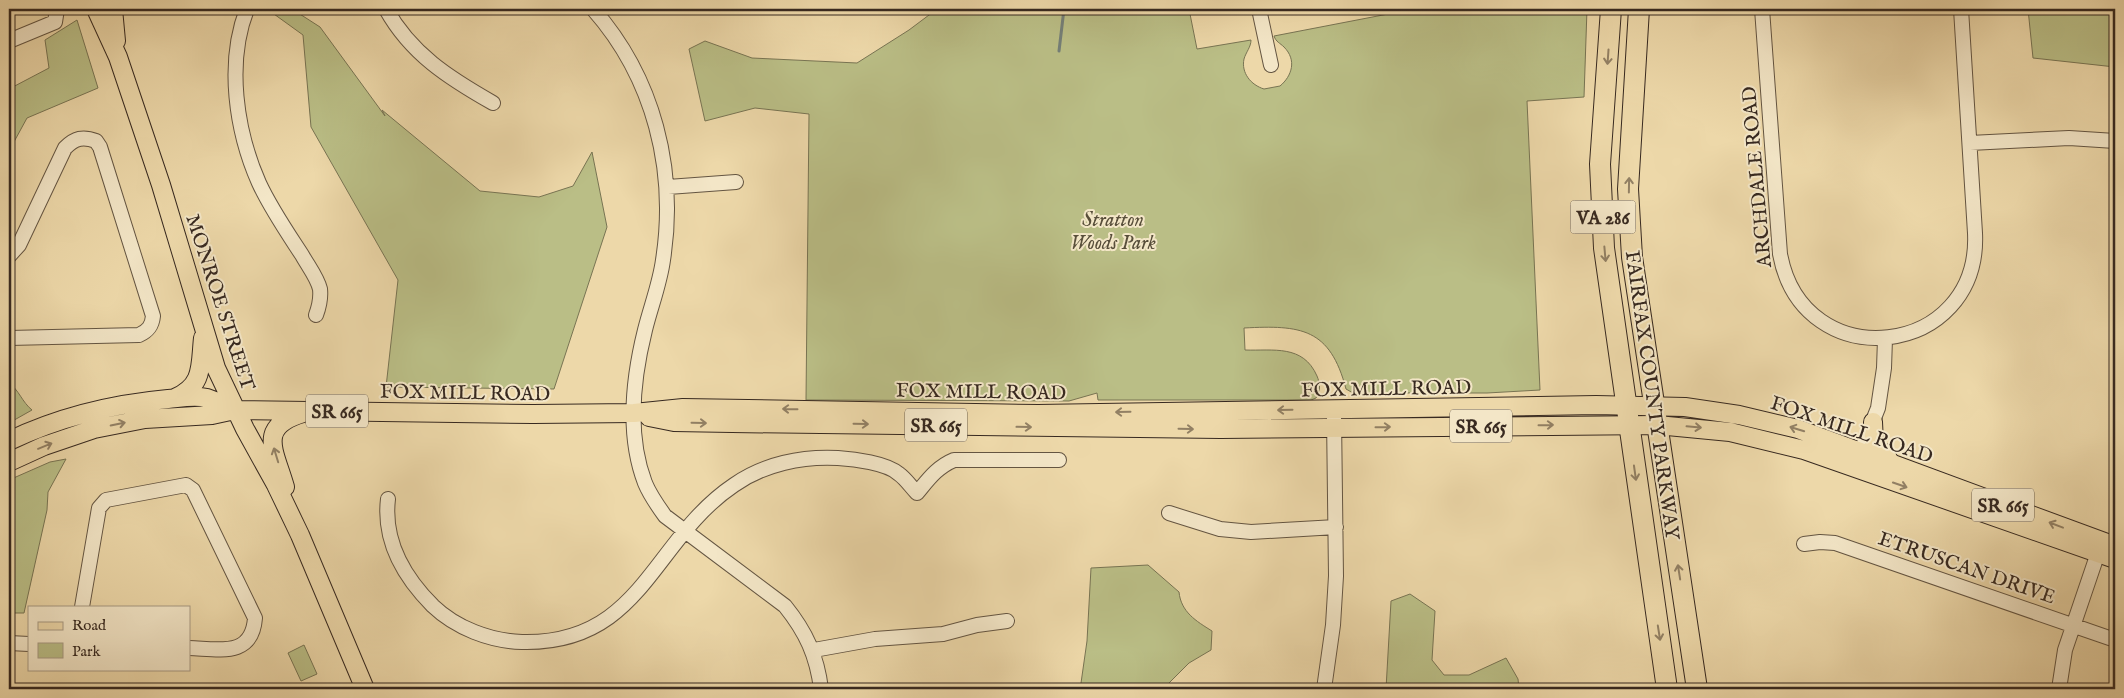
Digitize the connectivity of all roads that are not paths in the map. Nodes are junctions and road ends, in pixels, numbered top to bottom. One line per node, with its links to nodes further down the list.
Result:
1 (57, 9): 12 (street)
2 (96, 9): 13 (main road, MONROE STREET)
3 (113, 9): 13 (main road, MONROE STREET)
4 (247, 9): 21 (street)
5 (386, 9): 15 (street)
6 (593, 9): 19 (street)
7 (1259, 9): 14 (street)
8 (1611, 9): 30 (highway, FAIRFAX COUNTY PARKWAY / VA 286, one-way to 30)
9 (1639, 9): 31 (highway, FAIRFAX COUNTY PARKWAY / VA 286, one-way to 9)
10 (1762, 9): 24 (street, ARCHDALE ROAD)
11 (1961, 9): 17 (street)
12 (9, 41)
13 (118, 56): 22 (main road, MONROE STREET)
14 (1271, 65)
15 (493, 103)
16 (2115, 141): 17 (street)
17 (1970, 143): 24 (street)
18 (736, 182): 19 (street)
19 (668, 187): 29 (street)
20 (9, 256): 23 (street)
21 (316, 315)
22 (204, 328): 25 (main road); 27 (main road, MONROE STREET)
23 (9, 338)
24 (1884, 339): 32 (street)
25 (174, 398): 27 (main road, FOX MILL ROAD / SR 665); 34 (main road, FOX MILL ROAD / SR 665)
26 (1334, 409): 29 (main road, FOX MILL ROAD / SR 665, one-way to 29); 30 (main road, FOX MILL ROAD / SR 665); 33 (street)
27 (235, 410): 28 (main road, FOX MILL ROAD / SR 665); 37 (main road, FOX MILL ROAD / SR 665, one-way to 27); 44 (main road, MONROE STREET)
28 (311, 410): 29 (main road, FOX MILL ROAD / SR 665); 44 (main road, one-way to 28)
29 (634, 413): 33 (main road, FOX MILL ROAD / SR 665, one-way to 33); 43 (street)
30 (1627, 415): 31 (main road, FOX MILL ROAD / SR 665); 33 (main road, FOX MILL ROAD / SR 665, one-way to 30); 59 (highway, FAIRFAX COUNTY PARKWAY / VA 286, one-way to 59)
31 (1656, 416): 35 (main road, FOX MILL ROAD / SR 665, one-way to 31); 39 (main road, FOX MILL ROAD / SR 665, one-way to 39); 60 (highway, FAIRFAX COUNTY PARKWAY / VA 286, one-way to 31)
32 (1873, 422): 35 (street); 38 (main road)
33 (1334, 428): 42 (street)
34 (9, 441)
35 (1861, 451): 38 (main road, FOX MILL ROAD / SR 665); 39 (street)
36 (1059, 460): 43 (street)
37 (9, 462)
38 (1893, 464): 46 (main road, FOX MILL ROAD / SR 665, one-way to 38)
39 (1854, 469): 46 (main road, FOX MILL ROAD / SR 665, one-way to 46)
40 (388, 499): 43 (street)
41 (1169, 514): 42 (street)
42 (1336, 527): 58 (street)
43 (684, 532): 55 (street)
44 (300, 535): 56 (main road, MONROE STREET)
45 (1804, 544): 50 (street, ETRUSCAN DRIVE)
46 (2105, 547): 47 (main road, FOX MILL ROAD / SR 665); 50 (street)
47 (2115, 559)
48 (82, 606): 54 (street)
49 (1006, 621): 55 (street)
50 (2073, 625): 51 (street, ETRUSCAN DRIVE); 61 (street)
51 (2115, 640)
52 (9, 643): 53 (street)
53 (28, 644)
54 (190, 648)
55 (814, 650): 57 (street)
56 (365, 689)
57 (821, 689)
58 (1324, 689)
59 (1667, 689)
60 (1697, 689)
61 (2059, 689)

